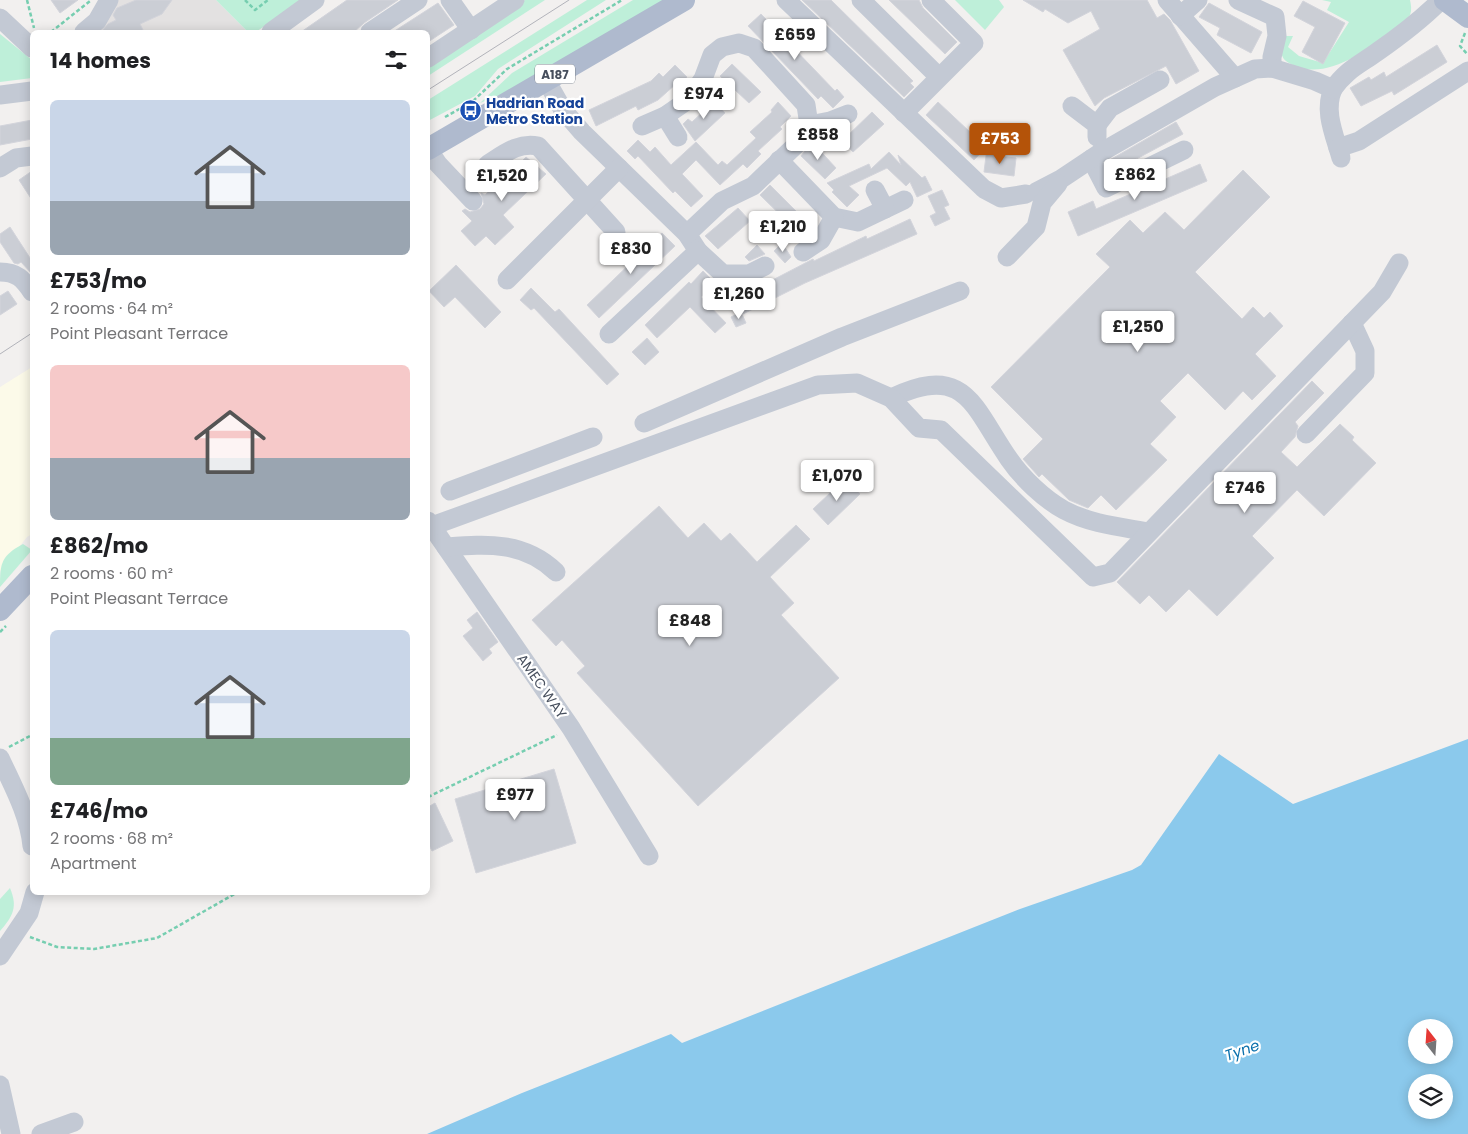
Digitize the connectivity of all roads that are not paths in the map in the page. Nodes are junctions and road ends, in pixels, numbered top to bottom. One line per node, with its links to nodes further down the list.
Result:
1 (109, 0): 18 (street)
2 (315, 0): 19 (street)
3 (418, 0): 20 (street)
4 (450, 0): 21 (street)
5 (515, 0): 21 (street)
6 (684, 0): 28 (main road, A187)
7 (786, 0): 34 (street)
8 (861, 0): 26 (street)
9 (930, 0): 26 (street)
10 (1167, 0): 15 (street)
11 (1198, 0): 15 (street)
12 (1238, 0): 24 (street)
13 (1441, 0): 30 (street)
14 (1445, 0): 17 (main road)
15 (1180, 16): 27 (street)
16 (0, 18): 22 (street)
17 (1467, 24)
18 (86, 30)
19 (273, 30)
20 (373, 30)
21 (471, 30): 23 (street)
22 (30, 46)
23 (430, 57)
24 (1272, 68): 27 (street); 30 (street)
25 (1466, 76): 30 (street)
26 (939, 77): 34 (street)
27 (1235, 78): 45 (street)
28 (546, 80): 41 (main road, A187); 49 (street)
29 (1160, 80): 38 (street)
30 (1333, 89)
31 (30, 91): 32 (street)
32 (0, 95)
33 (1072, 106): 38 (street)
34 (904, 112): 50 (street)
35 (848, 114): 37 (street)
36 (665, 116): 37 (street); 39 (street); 40 (street)
37 (809, 125): 46 (street)
38 (1097, 125): 45 (street)
39 (642, 126)
40 (678, 137)
41 (430, 148)
42 (1184, 150): 45 (street)
43 (430, 152): 53 (street)
44 (30, 156): 48 (street)
45 (1096, 156): 50 (street)
46 (779, 160): 56 (street); 58 (street)
47 (488, 164): 54 (street)
48 (0, 168)
49 (619, 168): 54 (street); 58 (street)
50 (1062, 179): 61 (street)
51 (875, 190): 55 (street)
52 (904, 200): 55 (street)
53 (473, 201)
54 (586, 201): 57 (street); 65 (street)
55 (884, 209): 56 (street)
56 (834, 217): 60 (street)
57 (616, 232)
58 (687, 234): 59 (street)
59 (698, 251): 63 (street); 69 (street)
60 (802, 252)
61 (1007, 257)
62 (1399, 263): 68 (street)
63 (766, 266)
64 (0, 272): 66 (street)
65 (507, 280)
66 (30, 290)
67 (960, 291): 71 (street)
68 (1352, 323): 74 (street); 82 (street)
69 (609, 334)
70 (891, 398): 73 (street); 82 (street); 82 (street)
71 (689, 403): 72 (street); 73 (street)
72 (644, 423)
73 (701, 428): 78 (street)
74 (1306, 434)
75 (594, 437): 76 (street)
76 (550, 453): 77 (street); 78 (street)
77 (490, 476): 79 (street); 80 (street)
78 (561, 479): 80 (street)
79 (450, 491)
80 (500, 502): 81 (street)
81 (430, 524): 83 (street, AMEC WAY)
82 (1149, 532)
83 (446, 547): 84 (street); 89 (street, AMEC WAY)
84 (556, 572)
85 (30, 578): 86 (main road)
86 (0, 610)
87 (3, 753): 88 (street)
88 (30, 832)
89 (649, 856)
90 (34, 895): 91 (street)
91 (0, 956)
92 (0, 1085): 94 (street)
93 (74, 1122): 95 (street)
94 (11, 1134)
95 (42, 1134)

